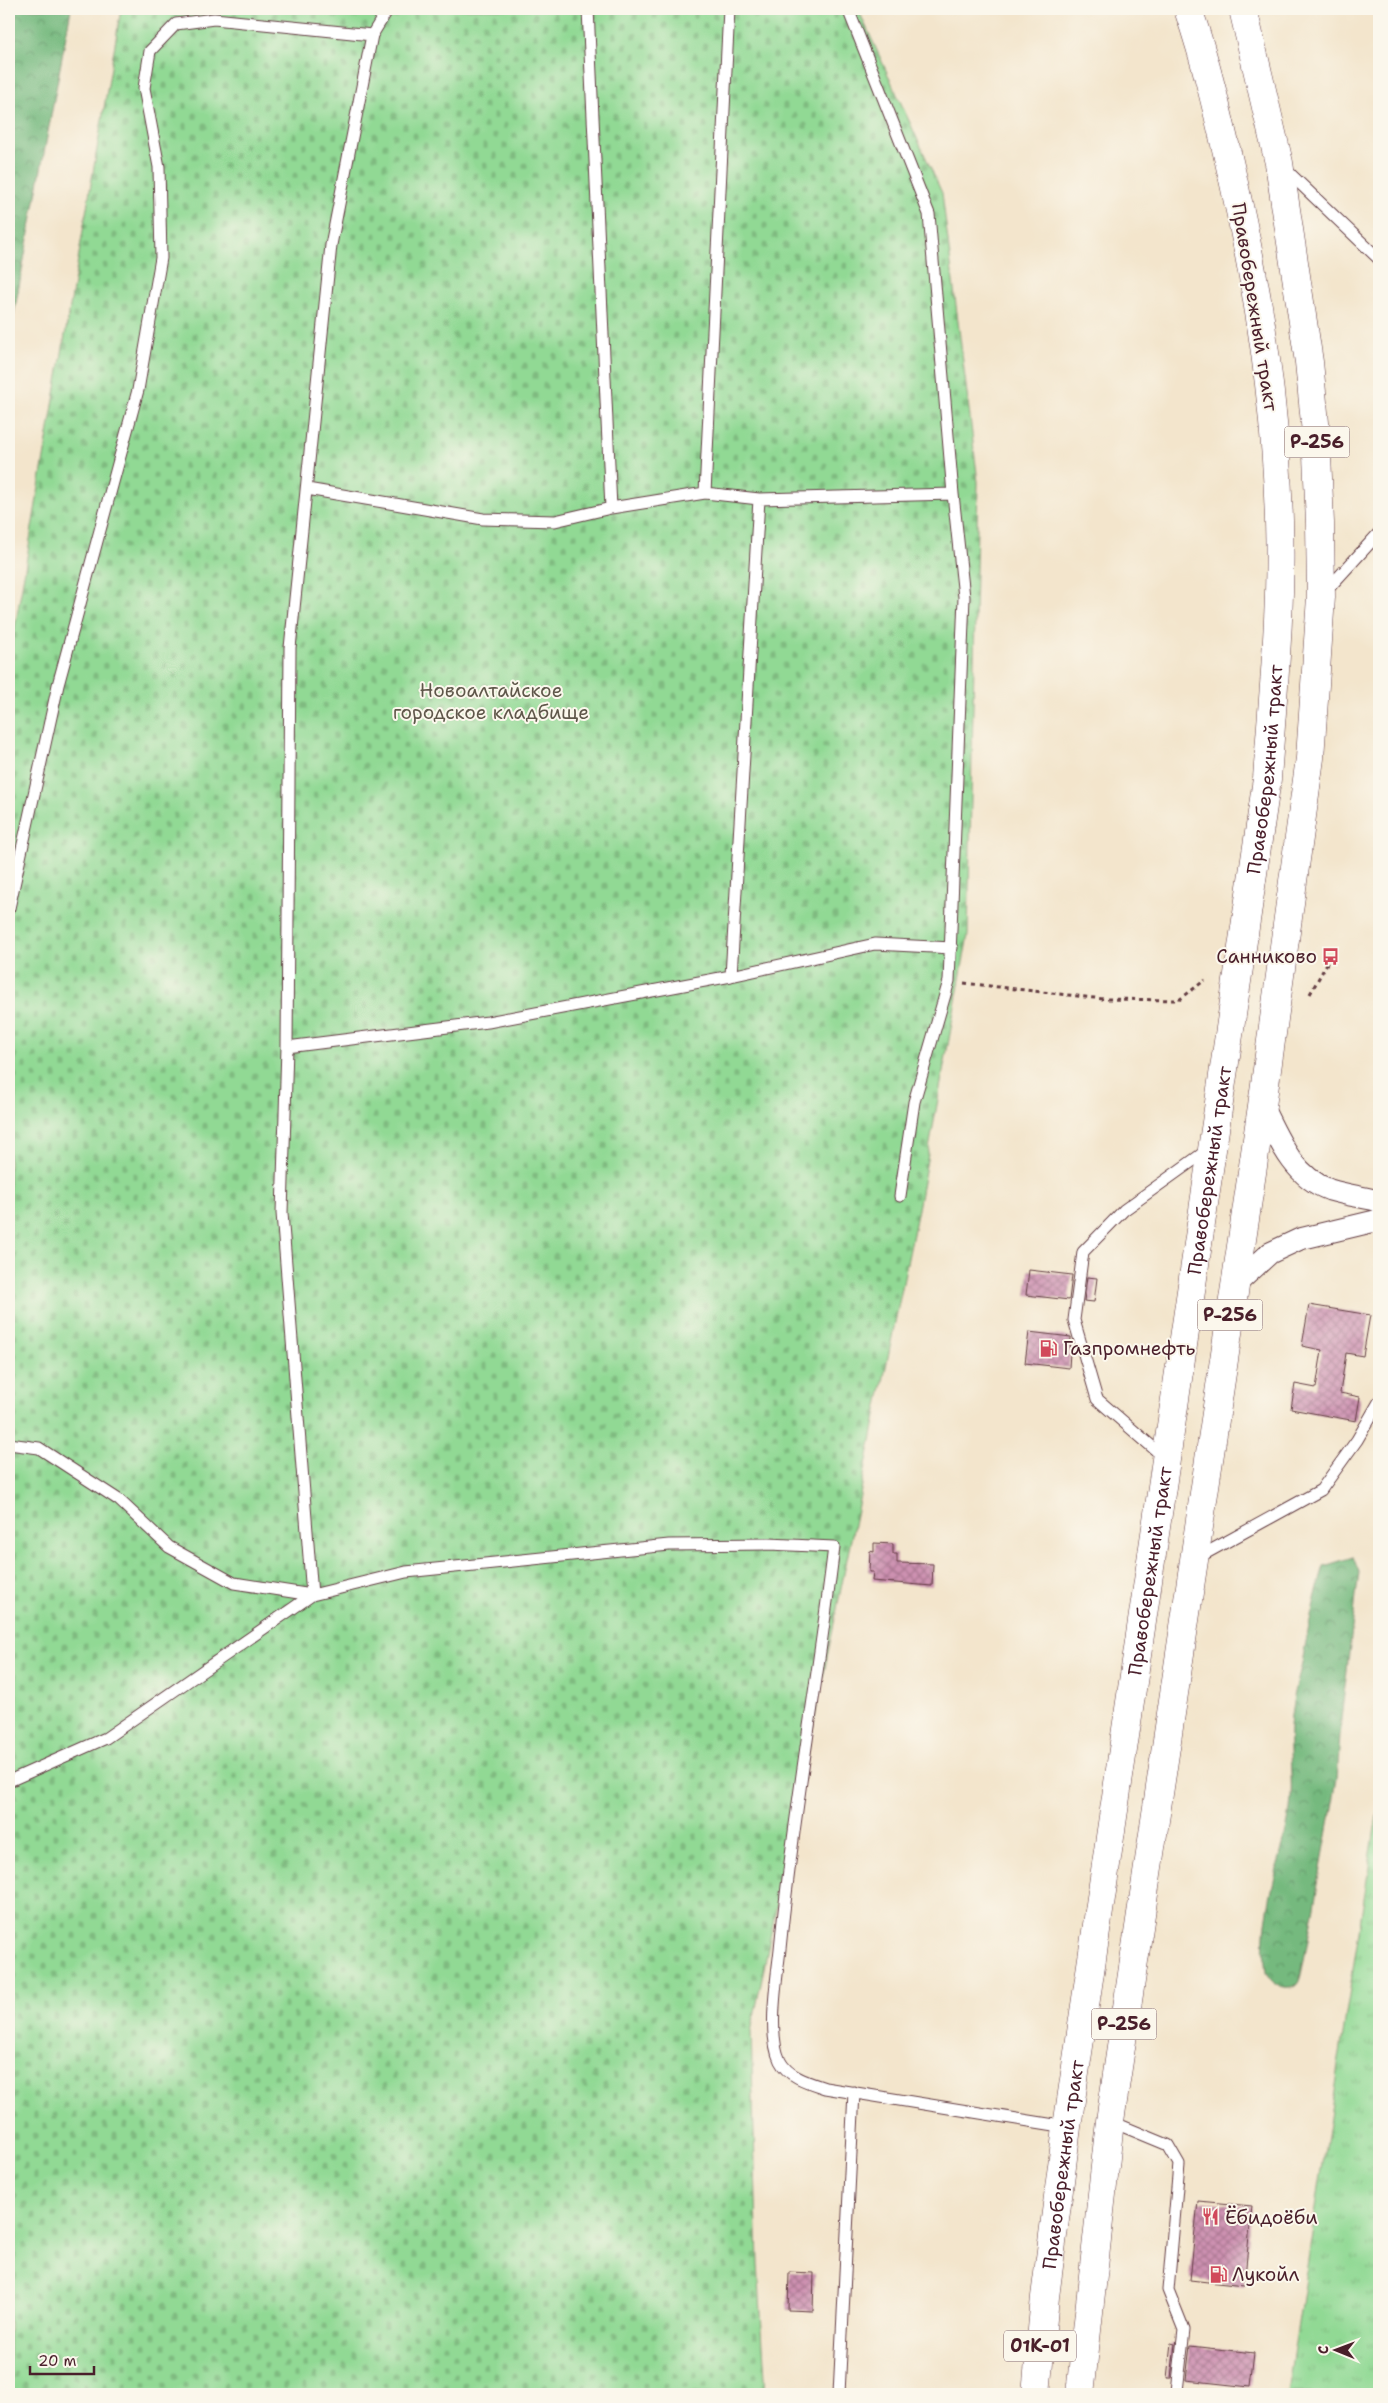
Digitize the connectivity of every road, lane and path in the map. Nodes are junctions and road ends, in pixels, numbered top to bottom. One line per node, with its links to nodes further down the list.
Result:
1 (388, 9): 7 (lane)
2 (588, 9): 14 (lane)
3 (728, 9): 11 (lane)
4 (848, 9): 12 (lane)
5 (1188, 9): 26 (highway, Правобережный тракт / Р-256)
6 (1244, 9): 8 (highway, Р-256)
7 (372, 35): 10 (lane); 17 (lane)
8 (1279, 164): 9 (lane); 16 (highway, Р-256)
9 (1379, 259)
10 (306, 489): 14 (lane); 24 (lane)
11 (705, 493): 13 (lane); 14 (lane)
12 (953, 494): 13 (lane); 18 (lane)
13 (759, 499): 20 (lane)
14 (611, 508)
15 (1379, 533): 16 (lane)
16 (1321, 597): 25 (highway, Р-256)
17 (9, 908)
18 (952, 948): 20 (lane); 22 (lane)
19 (1331, 956): 23 (path)
20 (731, 976): 24 (lane)
21 (1205, 980): 22 (path)
22 (949, 981): 27 (lane)
23 (1310, 994)
24 (287, 1047): 35 (lane)
25 (1262, 1106): 28 (street); 30 (highway, Р-256)
26 (1211, 1148): 33 (highway, Правобережный тракт / Р-256); 33 (lane)
27 (900, 1196)
28 (1379, 1201)
29 (1379, 1220): 30 (street)
30 (1234, 1286): 34 (highway, Р-256)
31 (1379, 1402): 34 (lane)
32 (9, 1444): 35 (lane)
33 (1166, 1460): 39 (highway, Правобережный тракт / Р-256)
34 (1193, 1560): 38 (highway, Р-256)
35 (312, 1595): 36 (lane); 37 (lane)
36 (9, 1781)
37 (854, 2092): 39 (lane); 42 (lane)
38 (1110, 2121): 41 (highway, Р-256); 46 (lane)
39 (1067, 2127): 40 (highway, Правобережный тракт / Р-256)
40 (1045, 2297): 43 (highway); 44 (highway, Правобережный тракт / 01К-01)
41 (1089, 2301): 45 (highway, 01К-01)
42 (839, 2394)
43 (1030, 2394)
44 (1036, 2394)
45 (1080, 2394)
46 (1173, 2394)

